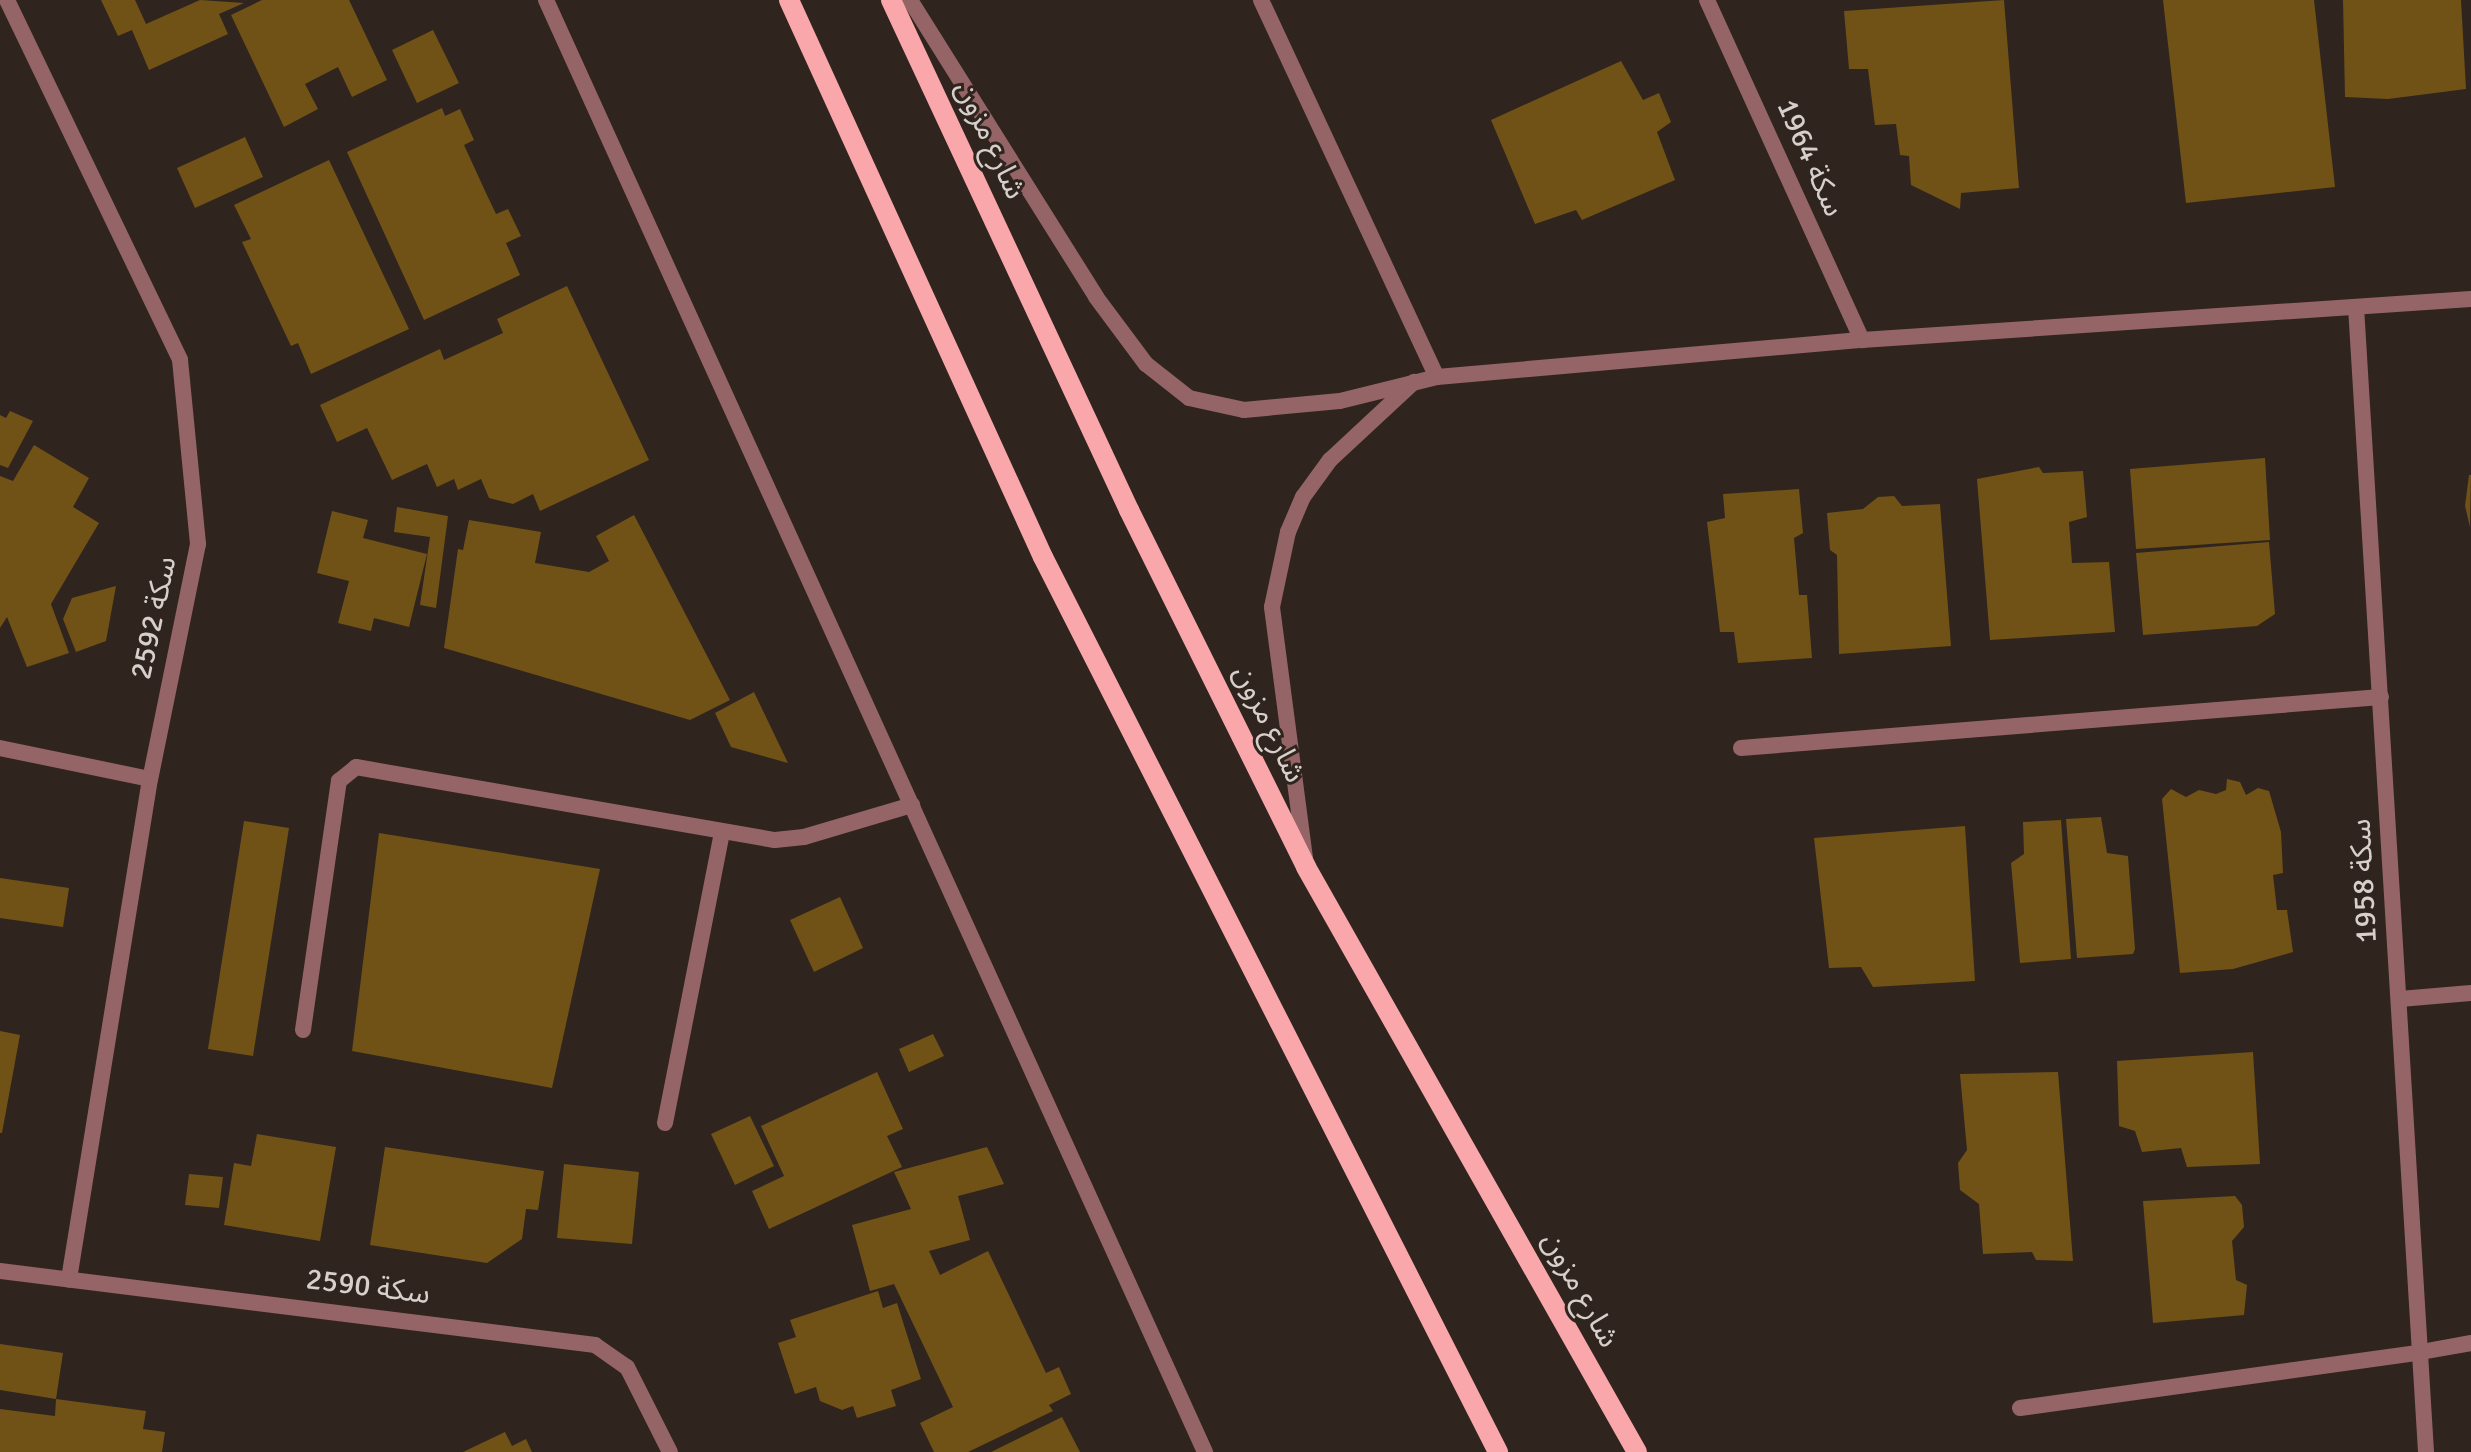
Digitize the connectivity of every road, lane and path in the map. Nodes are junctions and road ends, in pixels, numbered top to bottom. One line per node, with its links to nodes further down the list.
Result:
1 (7, 0): 16 (street, سكة 2592)
2 (546, 0): 17 (street)
3 (789, 0): 31 (main road)
4 (891, 0): 19 (main road, شارع مزون)
5 (910, 0): 12 (street)
6 (1261, 0): 11 (street)
7 (1707, 0): 10 (street, سكة 1964)
8 (2471, 299): 9 (street)
9 (2356, 307): 10 (street); 13 (street, سكة 1958)
10 (1862, 340): 11 (street)
11 (1437, 377): 12 (street)
12 (1415, 381): 19 (street)
13 (2381, 697): 15 (street); 21 (street, سكة 1958)
14 (0, 748): 16 (street)
15 (1741, 748)
16 (150, 779): 25 (street, سكة 2592)
17 (912, 805): 18 (street); 30 (street)
18 (722, 832): 22 (street); 23 (street)
19 (1306, 867): 32 (main road, شارع مزون)
20 (2471, 993): 21 (street)
21 (2400, 999): 27 (street, سكة 1958)
22 (303, 1030)
23 (665, 1123)
24 (0, 1271): 25 (street, سكة 2590)
25 (69, 1279): 29 (street, سكة 2590)
26 (2471, 1343): 27 (street)
27 (2421, 1352): 28 (street); 33 (street, سكة 1958)
28 (2020, 1408)
29 (670, 1452)
30 (1205, 1452)
31 (1498, 1452)
32 (1637, 1452)
33 (2426, 1452)

